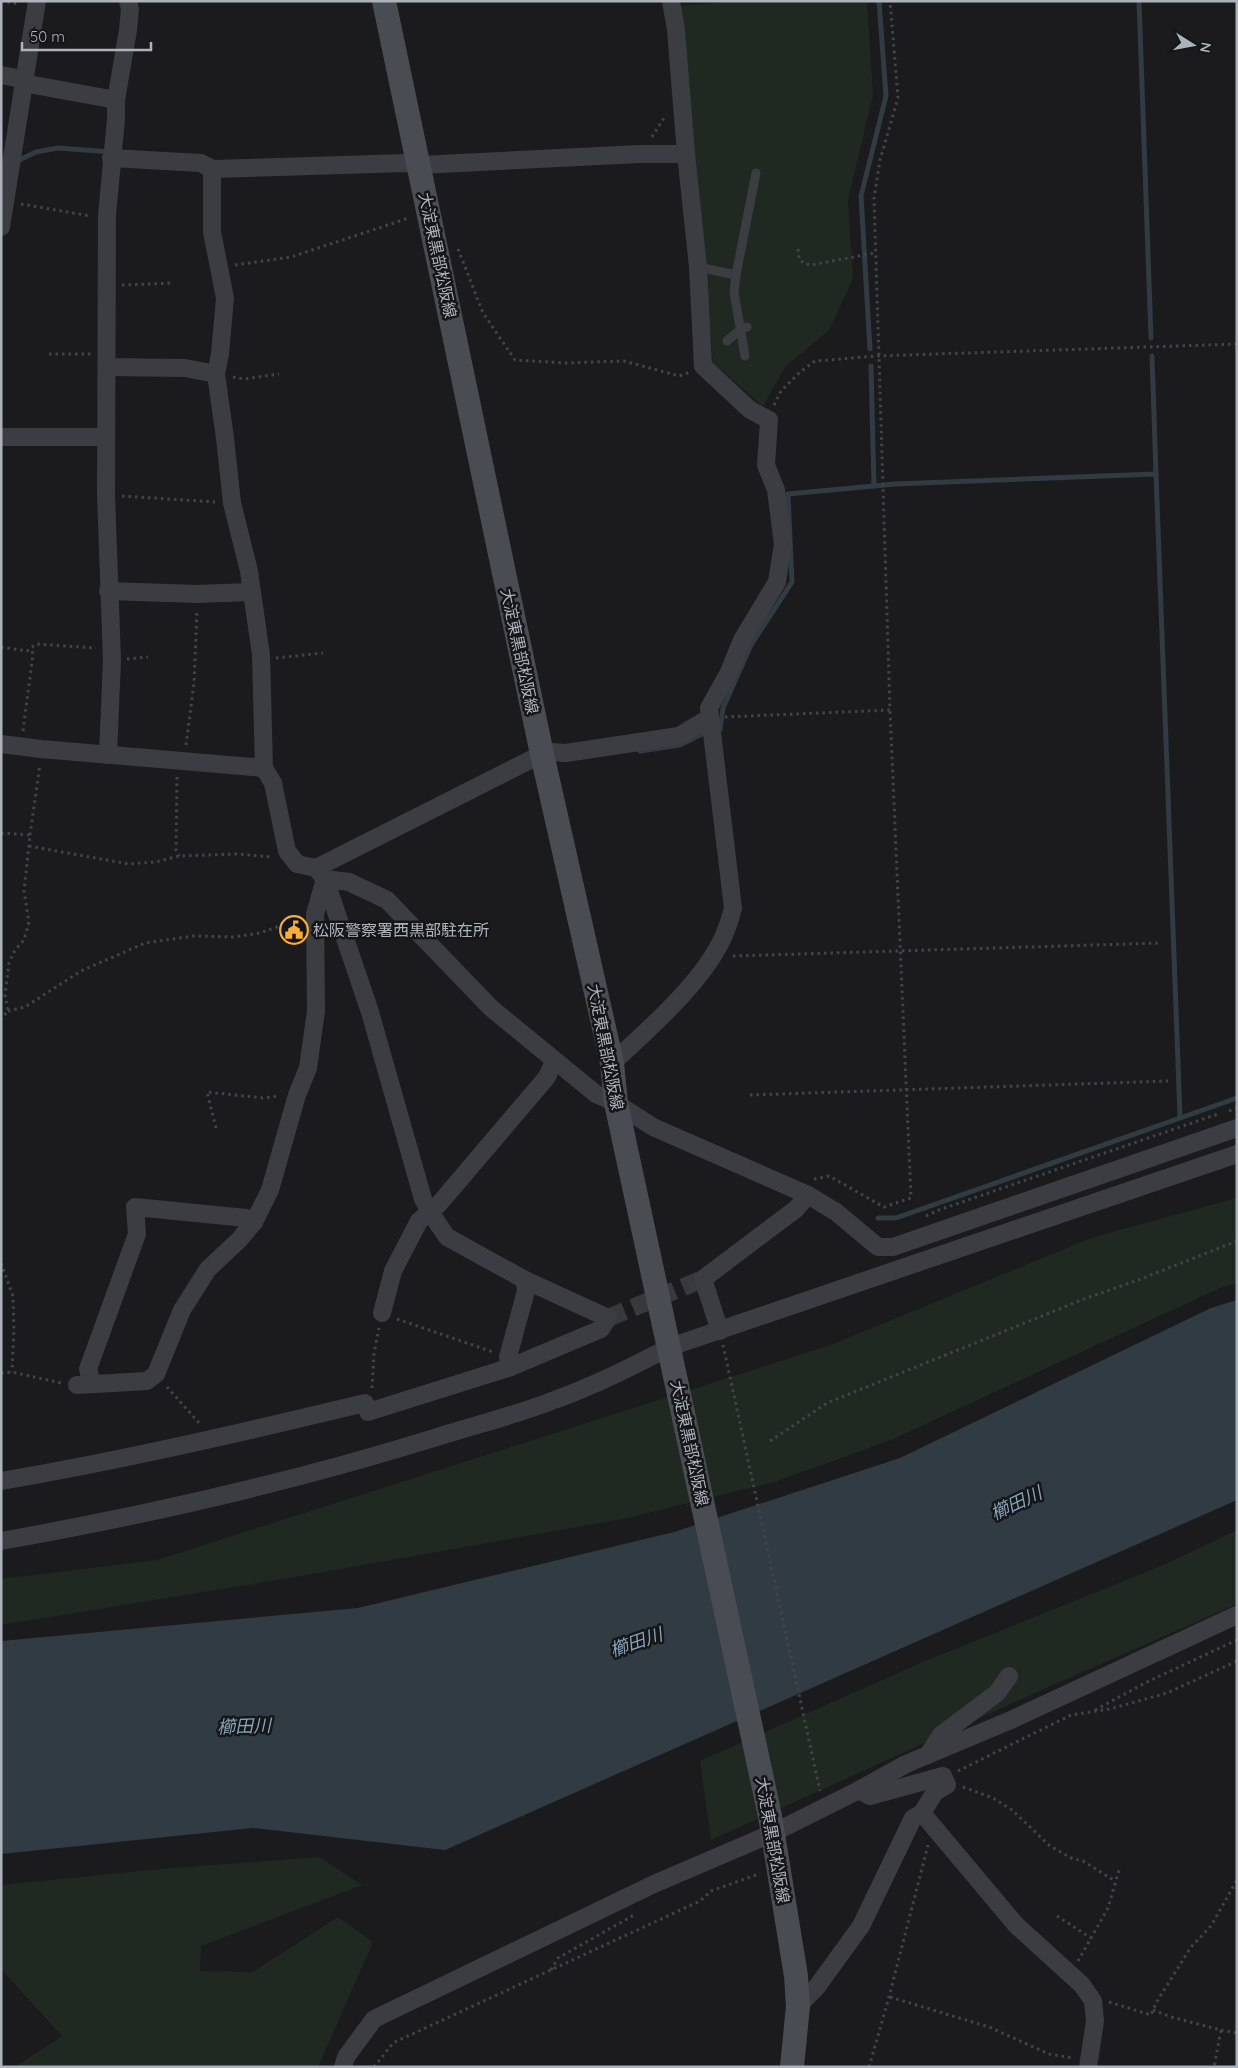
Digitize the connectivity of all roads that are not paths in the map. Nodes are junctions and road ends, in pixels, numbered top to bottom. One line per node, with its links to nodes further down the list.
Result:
1 (37, 1): 6 (street)
2 (128, 1): 7 (street)
3 (384, 1): 10 (main road, 大淀東黒部松阪線)
4 (671, 1): 9 (street)
5 (1, 75): 6 (street)
6 (23, 83): 7 (street); 13 (street)
7 (116, 100): 8 (street)
8 (112, 154): 11 (street); 19 (street)
9 (686, 154): 10 (street); 14 (street)
10 (420, 165): 11 (street); 28 (main road, 大淀東黒部松阪線)
11 (212, 169): 20 (street)
12 (756, 173): 15 (lane)
13 (1, 227)
14 (698, 267): 15 (lane); 25 (street)
15 (736, 275): 16 (lane)
16 (744, 328): 17 (lane); 18 (lane)
17 (727, 341)
18 (745, 356)
19 (107, 361): 20 (street); 22 (street)
20 (216, 374): 24 (street)
21 (1, 437): 22 (street)
22 (106, 438): 23 (street)
23 (108, 591): 24 (street); 27 (street)
24 (250, 592): 29 (street)
25 (709, 718): 28 (street); 32 (street)
26 (1, 744): 27 (street)
27 (108, 755): 29 (street)
28 (544, 762): 30 (street); 32 (main road, 大淀東黒部松阪線)
29 (264, 768): 30 (street)
30 (320, 874): 31 (street); 37 (street); 38 (street)
31 (554, 1061): 33 (street); 37 (street)
32 (612, 1063): 33 (main road, 大淀東黒部松阪線)
33 (616, 1103): 36 (street); 42 (main road, 大淀東黒部松阪線)
34 (1237, 1128): 36 (street)
35 (1237, 1154): 41 (street)
36 (808, 1195): 41 (street)
37 (430, 1212): 39 (street); 40 (street)
38 (254, 1222): 38 (street)
39 (525, 1280): 43 (street); 43 (street)
40 (382, 1313)
41 (721, 1336): 42 (street)
42 (671, 1353): 45 (street); 51 (main road, 大淀東黒部松阪線)
43 (509, 1362): 44 (street)
44 (1, 1481)
45 (1, 1541)
46 (1237, 1615): 48 (street)
47 (1010, 1676): 48 (street)
48 (928, 1755): 49 (street)
49 (859, 1790): 50 (street); 51 (street)
50 (922, 1813): 52 (street); 53 (street)
51 (771, 1825): 52 (main road, 大淀東黒部松阪線); 54 (street)
52 (798, 2006): 55 (main road, 大淀東黒部松阪線)
53 (1088, 2063)
54 (343, 2067)
55 (792, 2067)

